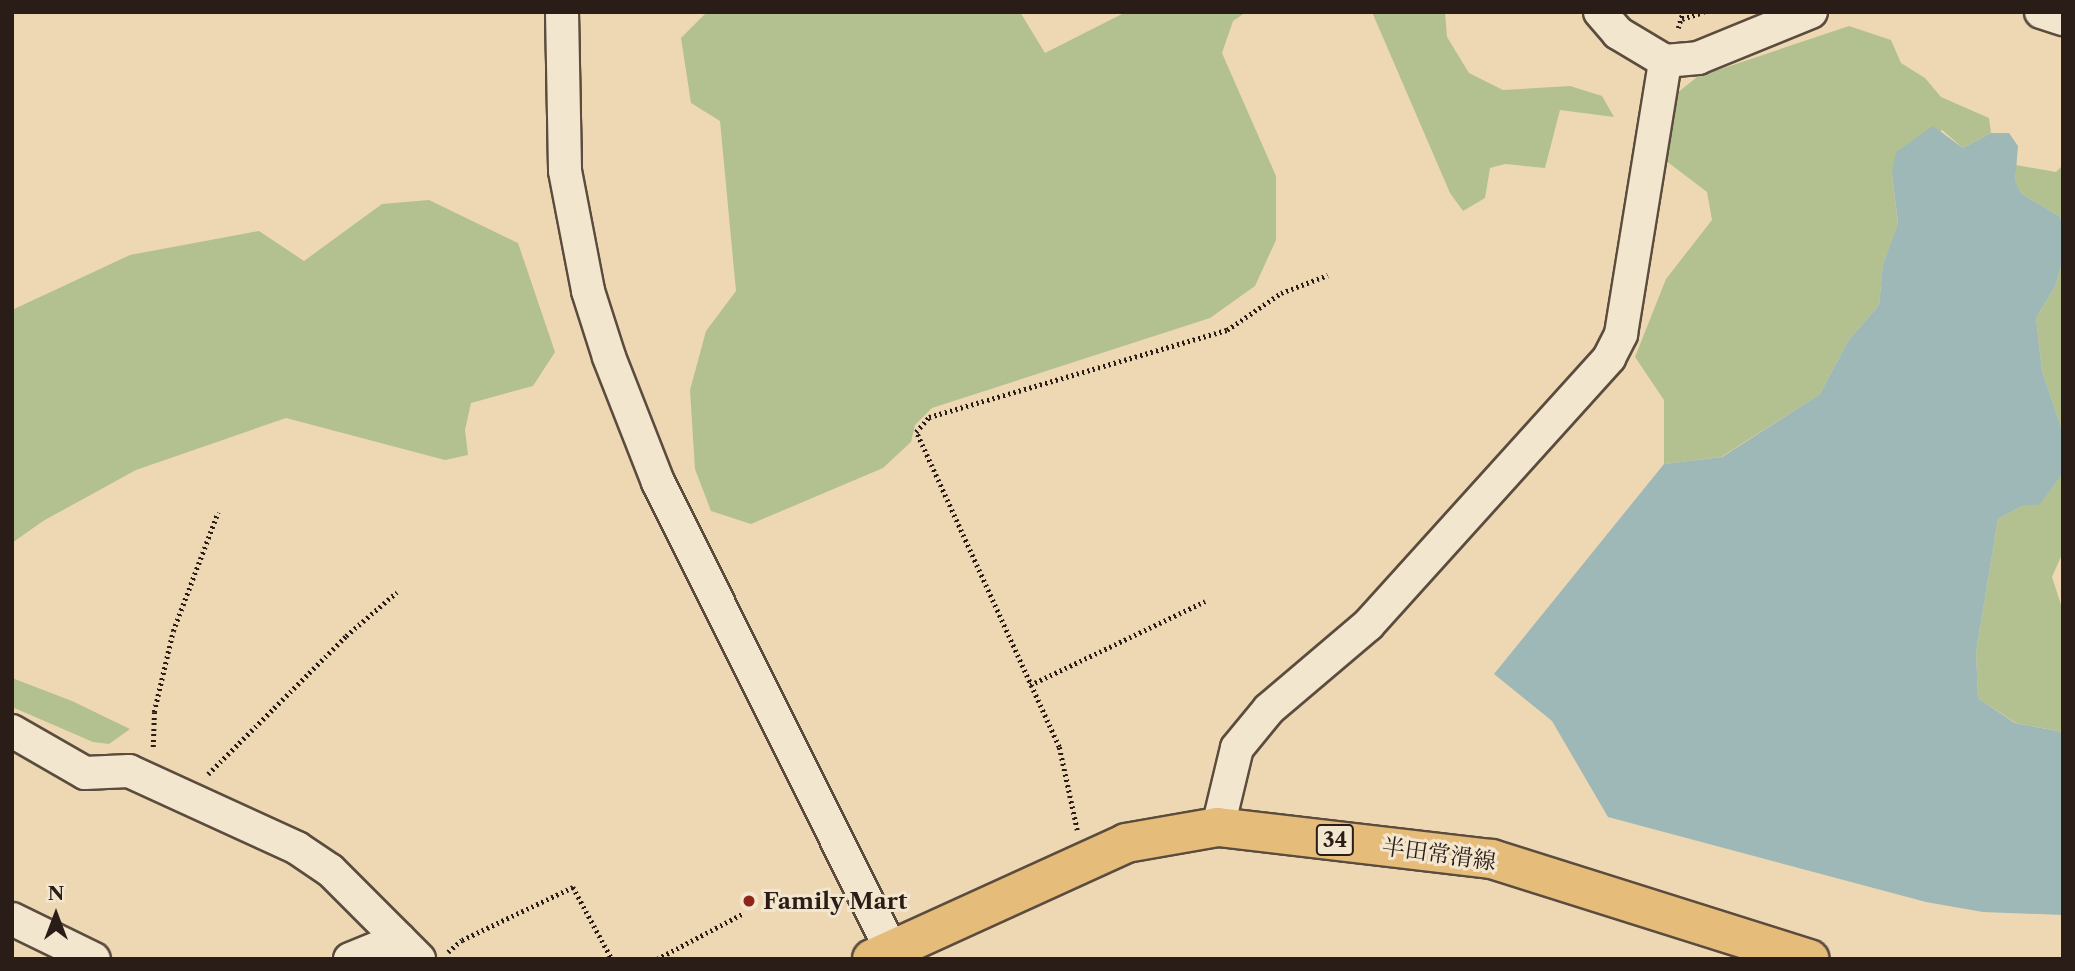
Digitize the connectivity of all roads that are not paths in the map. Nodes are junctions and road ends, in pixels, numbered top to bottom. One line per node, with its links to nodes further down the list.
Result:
1 (562, 12): 11 (street)
2 (1600, 12): 6 (street)
3 (1811, 12): 6 (street)
4 (2041, 12): 5 (street)
5 (2063, 19)
6 (1665, 61): 8 (street)
7 (12, 731): 10 (street)
8 (1219, 827): 11 (main road, 半田常滑線 / 34); 14 (main road, 半田常滑線 / 34)
9 (12, 919): 12 (street)
10 (409, 949): 13 (street)
11 (886, 956)
12 (94, 959)
13 (350, 959)
14 (1810, 959)

